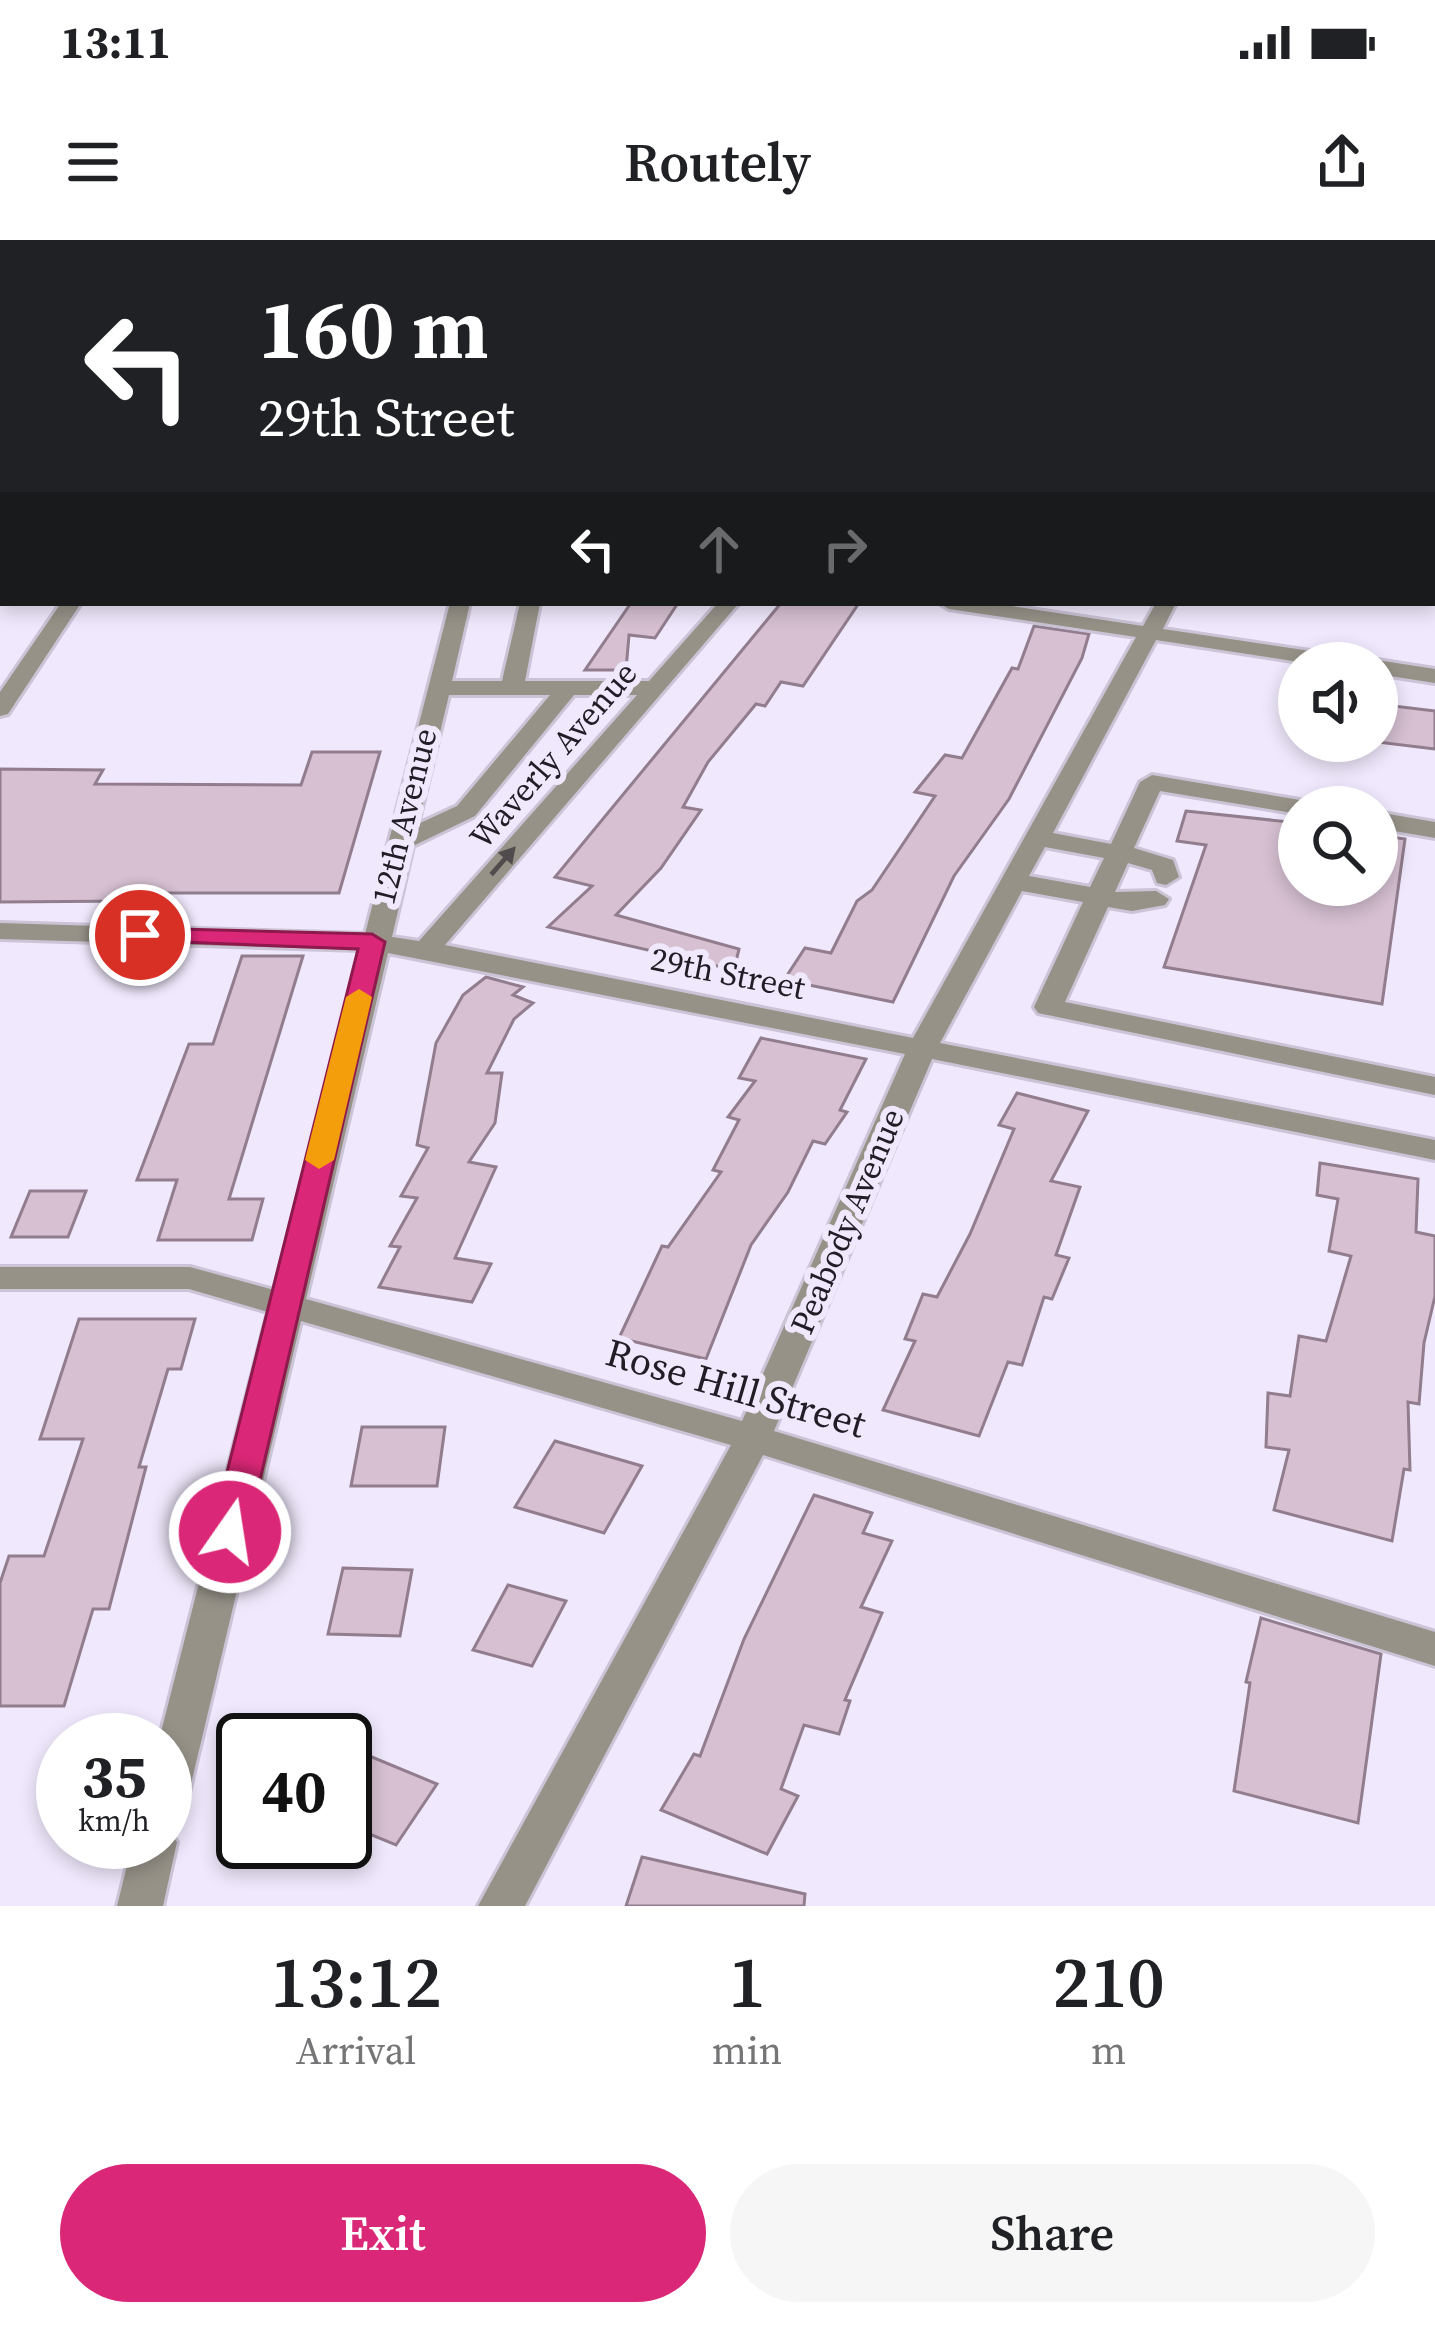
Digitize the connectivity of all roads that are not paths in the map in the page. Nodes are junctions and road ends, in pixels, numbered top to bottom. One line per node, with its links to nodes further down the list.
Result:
1 (69, 606): 14 (street)
2 (459, 606): 10 (street, 12th Avenue)
3 (529, 606): 11 (street)
4 (726, 606): 13 (street, Waverly Avenue)
5 (991, 606): 6 (street)
6 (1158, 618): 7 (street); 18 (street, Peabody Avenue)
7 (1278, 646)
8 (1398, 670): 9 (street)
9 (1435, 676)
10 (436, 688): 11 (street); 19 (street, 12th Avenue)
11 (512, 688): 12 (street)
12 (568, 688): 13 (street); 19 (street)
13 (655, 688): 25 (street, Waverly Avenue, one-way to 13)
14 (0, 709)
15 (1278, 803): 20 (street)
16 (1398, 824): 17 (street)
17 (1435, 830)
18 (1038, 838): 20 (street); 21 (street, Peabody Avenue)
19 (397, 844): 24 (street, 12th Avenue)
20 (1122, 852): 22 (street); 22 (street)
21 (1012, 881): 22 (street); 26 (street, Peabody Avenue)
22 (1096, 898): 27 (street)
23 (0, 931): 24 (street, 29th Street)
24 (372, 942): 25 (street, 29th Street); 30 (street, 12th Avenue)
25 (426, 950): 26 (street, 29th Street)
26 (922, 1048): 28 (street, 29th Street); 31 (street, Peabody Avenue)
27 (1435, 1086)
28 (1435, 1150)
29 (0, 1278): 30 (street, Rose Hill Street)
30 (284, 1307): 31 (street, Rose Hill Street); 33 (street, 12th Avenue)
31 (753, 1438): 32 (street, Rose Hill Street); 36 (street, Peabody Avenue)
32 (1435, 1649)
33 (186, 1713)
34 (149, 1869): 35 (street)
35 (140, 1906)
36 (501, 1906)

